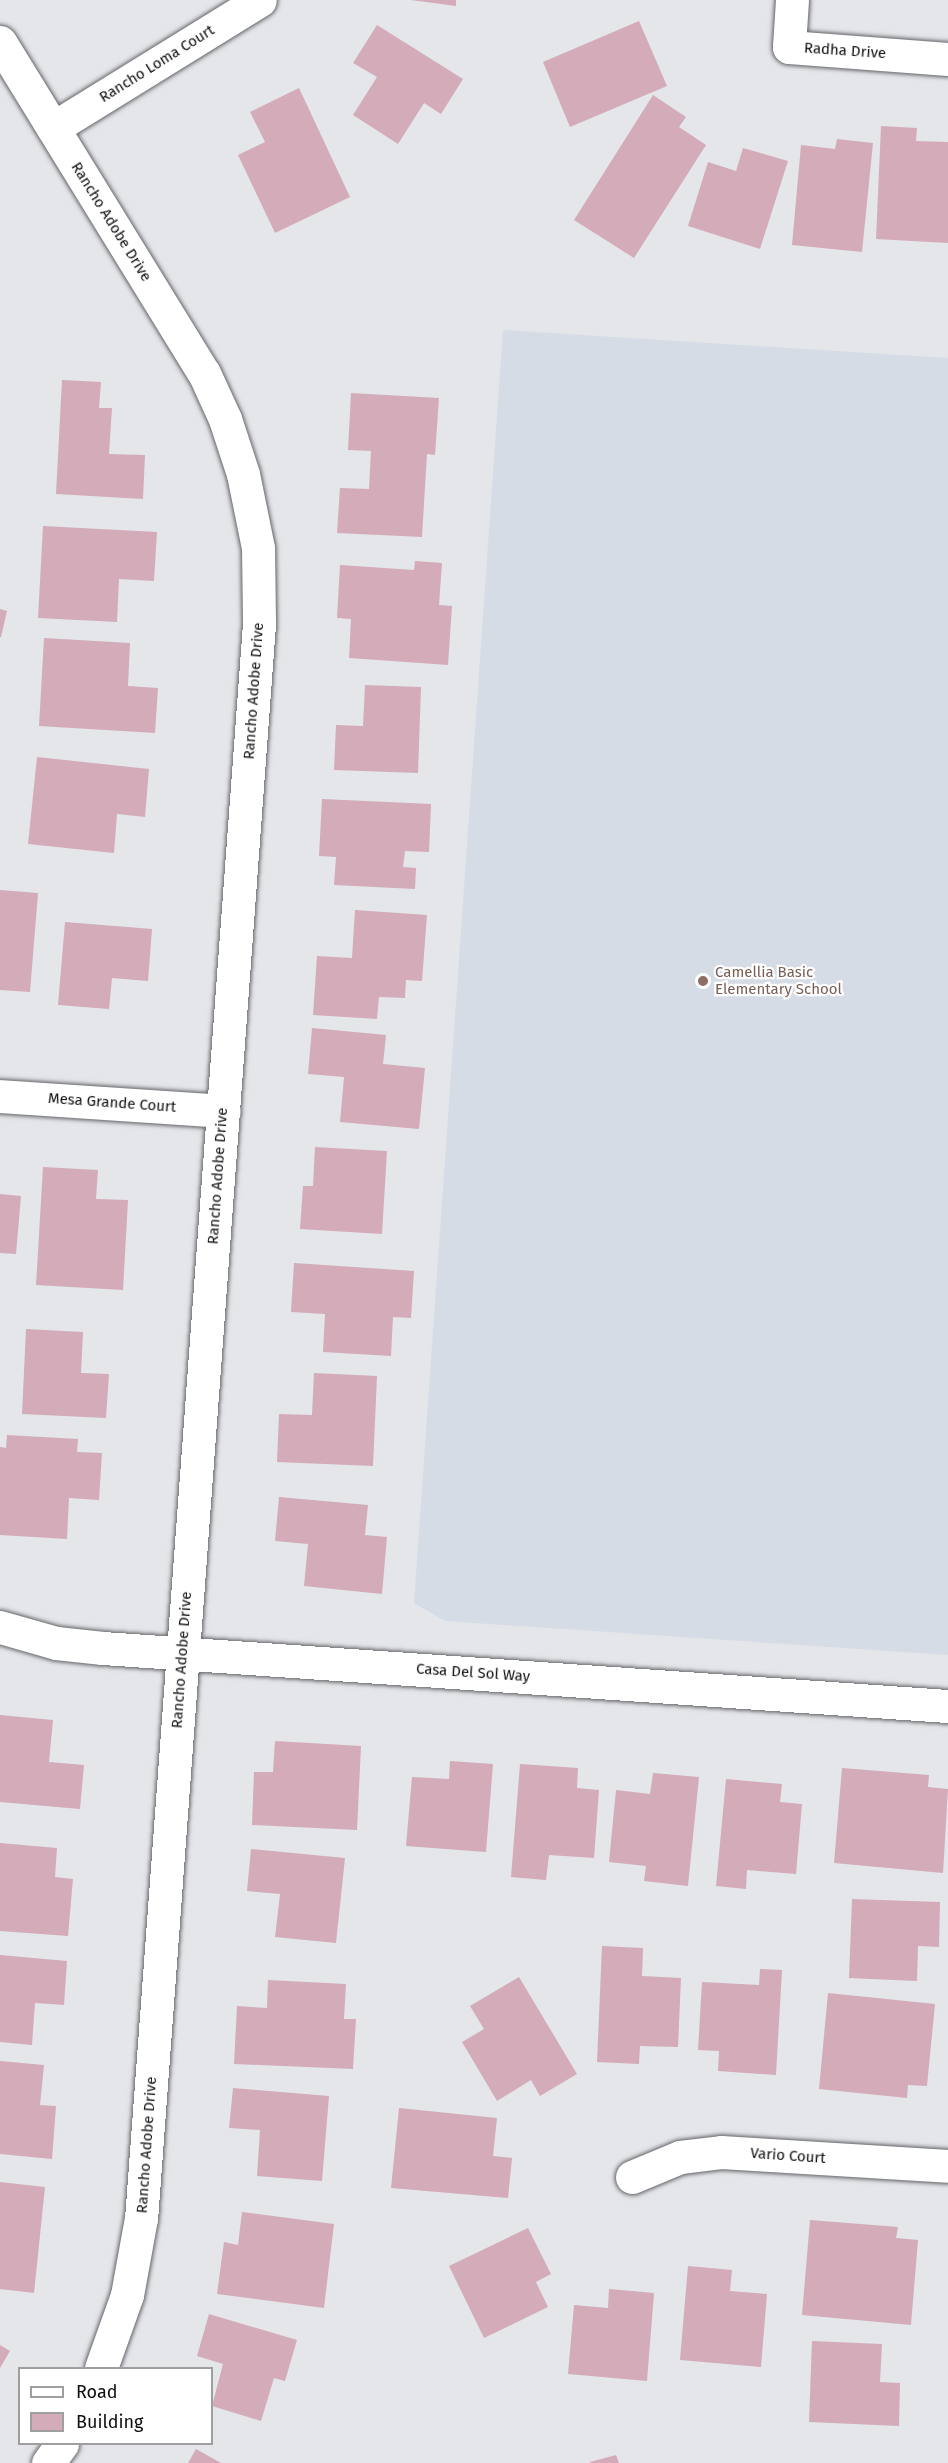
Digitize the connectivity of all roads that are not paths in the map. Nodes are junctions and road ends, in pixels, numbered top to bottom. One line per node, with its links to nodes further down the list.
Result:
1 (260, 0): 5 (street, Rancho Loma Court)
2 (792, 0): 4 (street, Radha Drive)
3 (0, 42): 5 (street, Rancho Adobe Drive)
4 (948, 59)
5 (53, 128): 7 (street, Rancho Adobe Drive)
6 (0, 1096): 7 (street, Mesa Grande Court)
7 (224, 1111): 9 (street, Rancho Adobe Drive)
8 (0, 1627): 9 (street, Casa Del Sol Way)
9 (182, 1653): 10 (street, Casa Del Sol Way); 13 (street, Rancho Adobe Drive)
10 (948, 1706)
11 (948, 2166): 12 (street, Vario Court)
12 (632, 2176)
13 (101, 2367)
14 (61, 2445): 15 (street)
15 (48, 2463)

